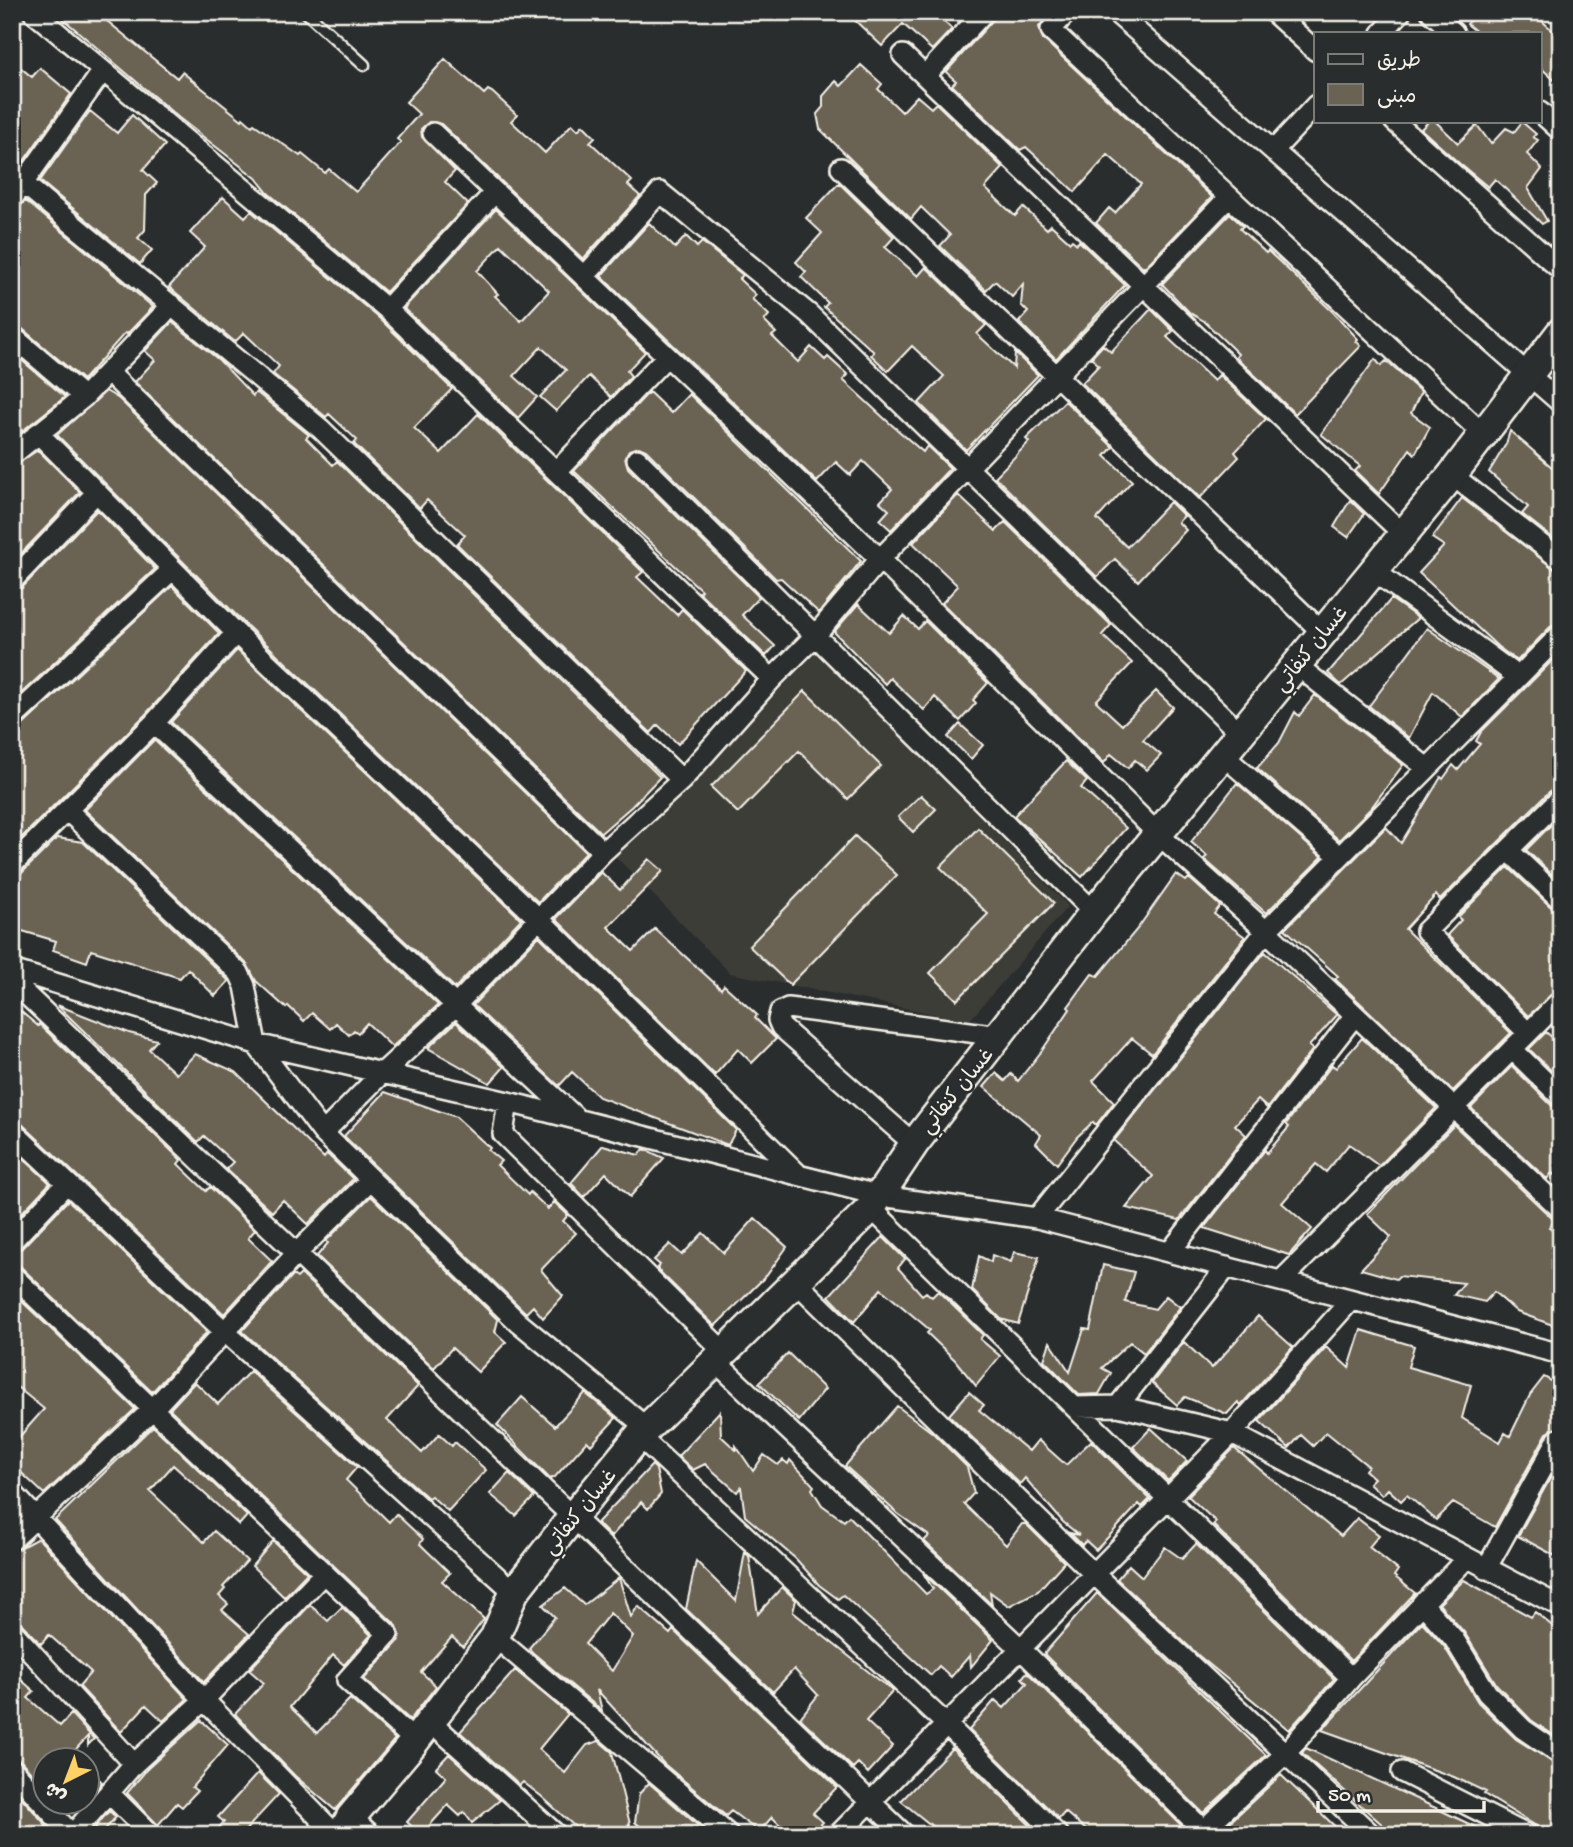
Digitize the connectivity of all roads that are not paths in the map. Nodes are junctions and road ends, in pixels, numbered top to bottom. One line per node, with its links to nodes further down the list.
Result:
1 (33, 12): 14 (street)
2 (306, 12): 13 (lane)
3 (984, 12): 15 (street)
4 (1068, 12): 25 (street)
5 (1115, 12): 21 (street)
6 (1273, 12): 11 (street)
7 (1401, 12): 9 (street)
8 (1431, 12): 10 (street)
9 (1383, 32)
10 (1453, 32)
11 (1314, 49)
12 (903, 55): 15 (street)
13 (364, 65)
14 (102, 72): 23 (street); 30 (street)
15 (925, 76): 28 (street)
16 (1314, 107): 21 (street)
17 (1542, 114): 19 (street)
18 (1395, 122): 26 (street)
19 (1561, 131)
20 (433, 133): 24 (street)
21 (1274, 150): 35 (street)
22 (841, 168): 36 (street)
23 (16, 186): 29 (street)
24 (495, 192): 27 (street); 30 (street)
25 (1229, 197): 28 (street); 40 (street)
26 (1561, 271)
27 (584, 277): 33 (street); 43 (street)
28 (1144, 284): 36 (street); 47 (street)
29 (172, 305): 34 (street); 64 (street)
30 (387, 309): 44 (street)
31 (1561, 332): 35 (street, غسان كنفاتي)
32 (12, 336): 37 (street)
33 (667, 356): 44 (street); 48 (street)
34 (108, 372): 37 (street); 69 (street)
35 (1527, 375): 38 (street); 40 (street, غسان كنفاتي)
36 (1055, 377): 43 (street); 54 (street)
37 (83, 397): 39 (street)
38 (1561, 402)
39 (38, 433): 41 (street); 46 (street)
40 (1482, 433): 45 (street, غسان كنفاتي)
41 (12, 455)
42 (637, 459): 56 (street)
43 (967, 468): 48 (street); 62 (street)
44 (556, 471): 59 (street)
45 (1452, 475): 47 (street, غسان كنفاتي); 49 (street)
46 (95, 494): 50 (street); 52 (street)
47 (1403, 534): 51 (street, غسان كنفاتي)
48 (880, 559): 56 (street); 67 (street)
49 (1561, 559)
50 (172, 570): 53 (street); 60 (street)
51 (1373, 570): 54 (street, غسان كنفاتي); 58 (street)
52 (12, 581)
53 (236, 633): 61 (street); 74 (street)
54 (1323, 633): 57 (street, غسان كنفاتي)
55 (1561, 634): 58 (street)
56 (815, 636): 59 (street); 73 (street)
57 (1296, 664): 62 (street, غسان كنفاتي); 63 (street)
58 (1518, 677): 63 (street)
59 (772, 679): 64 (street)
60 (12, 719)
61 (154, 723): 66 (street); 79 (street)
62 (1233, 745): 67 (street, غسان كنفاتي); 70 (street)
63 (1427, 768): 70 (street)
64 (682, 780): 69 (street)
65 (1561, 798): 68 (street)
66 (67, 810): 71 (street); 83 (street)
67 (1159, 835): 73 (street, غسان كنفاتي); 75 (street)
68 (1508, 850): 72 (street); 81 (street)
69 (603, 852): 74 (street)
70 (1339, 856): 75 (street)
71 (12, 865)
72 (1561, 900)
73 (1094, 912): 82 (street, غسان كنفاتي)
74 (539, 919): 79 (street); 93 (street)
75 (1266, 931): 80 (street); 98 (street)
76 (12, 970): 83 (street)
77 (12, 981): 101 (street)
78 (1561, 1000): 81 (street)
79 (454, 1007): 85 (street); 89 (street)
80 (1355, 1015): 88 (street); 100 (street)
81 (1528, 1033): 84 (street)
82 (1000, 1036): 92 (street, غسان كنفاتي); 92 (street)
83 (256, 1044): 85 (street); 91 (street)
84 (1512, 1049): 86 (street); 88 (street)
85 (380, 1074): 87 (street); 91 (street)
86 (1561, 1097)
87 (508, 1102): 89 (street); 109 (street)
88 (1454, 1110): 97 (street); 105 (street)
89 (577, 1119): 93 (street)
90 (12, 1131): 95 (street)
91 (323, 1133): 94 (street)
92 (914, 1144): 96 (street, غسان كنفاتي)
93 (798, 1174): 96 (street)
94 (370, 1180): 101 (street); 113 (street)
95 (67, 1183): 99 (street); 107 (street)
96 (876, 1202): 98 (street); 104 (street, غسان كنفاتي); 111 (street)
97 (1561, 1209)
98 (1037, 1218): 100 (street)
99 (12, 1241)
100 (1170, 1252): 102 (street)
101 (298, 1253): 107 (street); 119 (street)
102 (1227, 1268): 105 (street); 110 (street)
103 (12, 1275): 112 (street)
104 (795, 1281): 109 (street, غسان كنفاتي); 123 (street)
105 (1281, 1281): 106 (street)
106 (1351, 1300): 108 (street); 114 (street)
107 (224, 1331): 112 (street); 125 (street)
108 (1561, 1354)
109 (720, 1357): 113 (street, غسان كنفاتي); 130 (street)
110 (1118, 1406): 111 (street); 114 (street)
111 (1076, 1407): 117 (street)
112 (153, 1409): 118 (street); 124 (street)
113 (643, 1432): 119 (street, غسان كنفاتي); 133 (street)
114 (1232, 1433): 117 (street); 121 (street)
115 (1560, 1438): 122 (street)
116 (12, 1492): 118 (street)
117 (1168, 1497): 123 (street); 131 (street)
118 (34, 1519): 120 (street); 132 (street)
119 (571, 1519): 125 (street, غسان كنفاتي); 141 (street)
120 (12, 1540)
121 (1466, 1559): 122 (street); 126 (street)
122 (1486, 1569): 127 (street)
123 (1092, 1572): 130 (street); 135 (street)
124 (324, 1573): 132 (street); 134 (street)
125 (514, 1592): 129 (street, غسان كنفاتي)
126 (1422, 1603): 131 (street); 136 (street)
127 (1561, 1607)
128 (12, 1631): 137 (street)
129 (495, 1637): 134 (street, غسان كنفاتي); 147 (street)
130 (1019, 1647): 133 (street); 143 (street)
131 (1351, 1678): 135 (street)
132 (204, 1700): 137 (street); 142 (street)
133 (946, 1724): 141 (street); 150 (street)
134 (423, 1731): 142 (street, غسان كنفاتي); 146 (street)
135 (1284, 1755): 143 (street); 151 (street)
136 (1561, 1755)
137 (134, 1764): 140 (street)
138 (12, 1769): 144 (street)
139 (1402, 1772): 152 (street)
140 (109, 1793): 144 (street); 145 (street)
141 (871, 1802): 148 (street); 149 (street)
142 (350, 1830)
143 (1203, 1833)
144 (72, 1835)
145 (151, 1835)
146 (557, 1835)
147 (729, 1835)
148 (838, 1835)
149 (905, 1835)
150 (1058, 1835)
151 (1372, 1835)
152 (1527, 1835)

